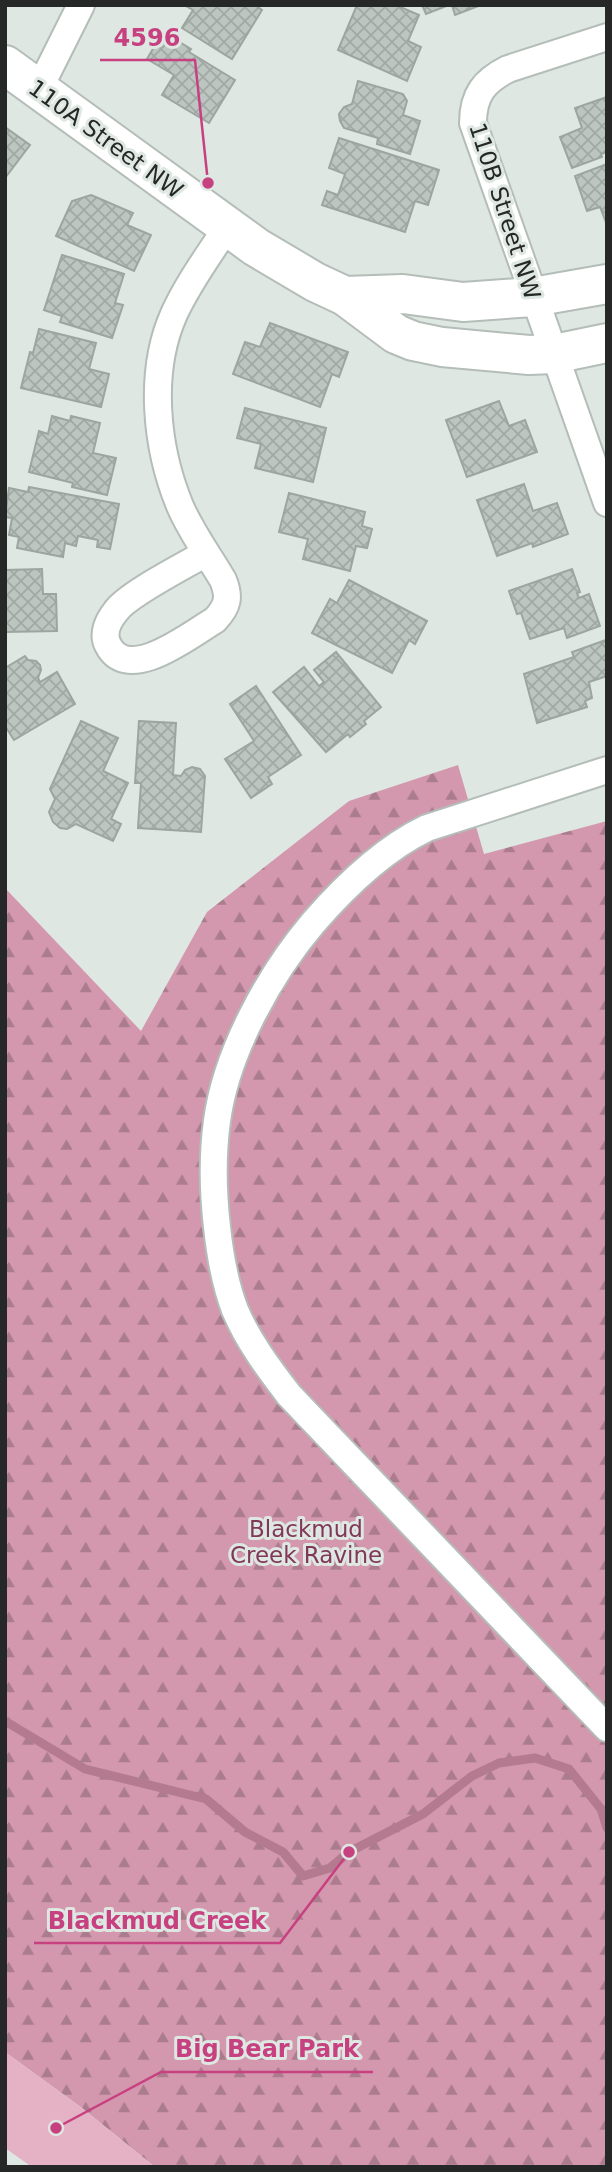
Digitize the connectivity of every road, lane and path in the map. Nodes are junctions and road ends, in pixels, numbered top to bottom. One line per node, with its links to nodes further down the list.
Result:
1 (81, 5): 4 (street)
2 (607, 37): 8 (street, 110B Street NW)
3 (5, 65): 4 (street, 110A Street NW)
4 (39, 89): 5 (street, 110A Street NW)
5 (227, 228): 7 (street, 110A Street NW); 11 (street)
6 (607, 284): 8 (street)
7 (345, 296): 8 (street); 8 (street, 110A Street NW)
8 (543, 324): 9 (street); 10 (street, 110B Street NW)
9 (607, 343)
10 (607, 503)
11 (206, 552): 11 (street)
12 (607, 770): 13 (street)
13 (607, 1728)

